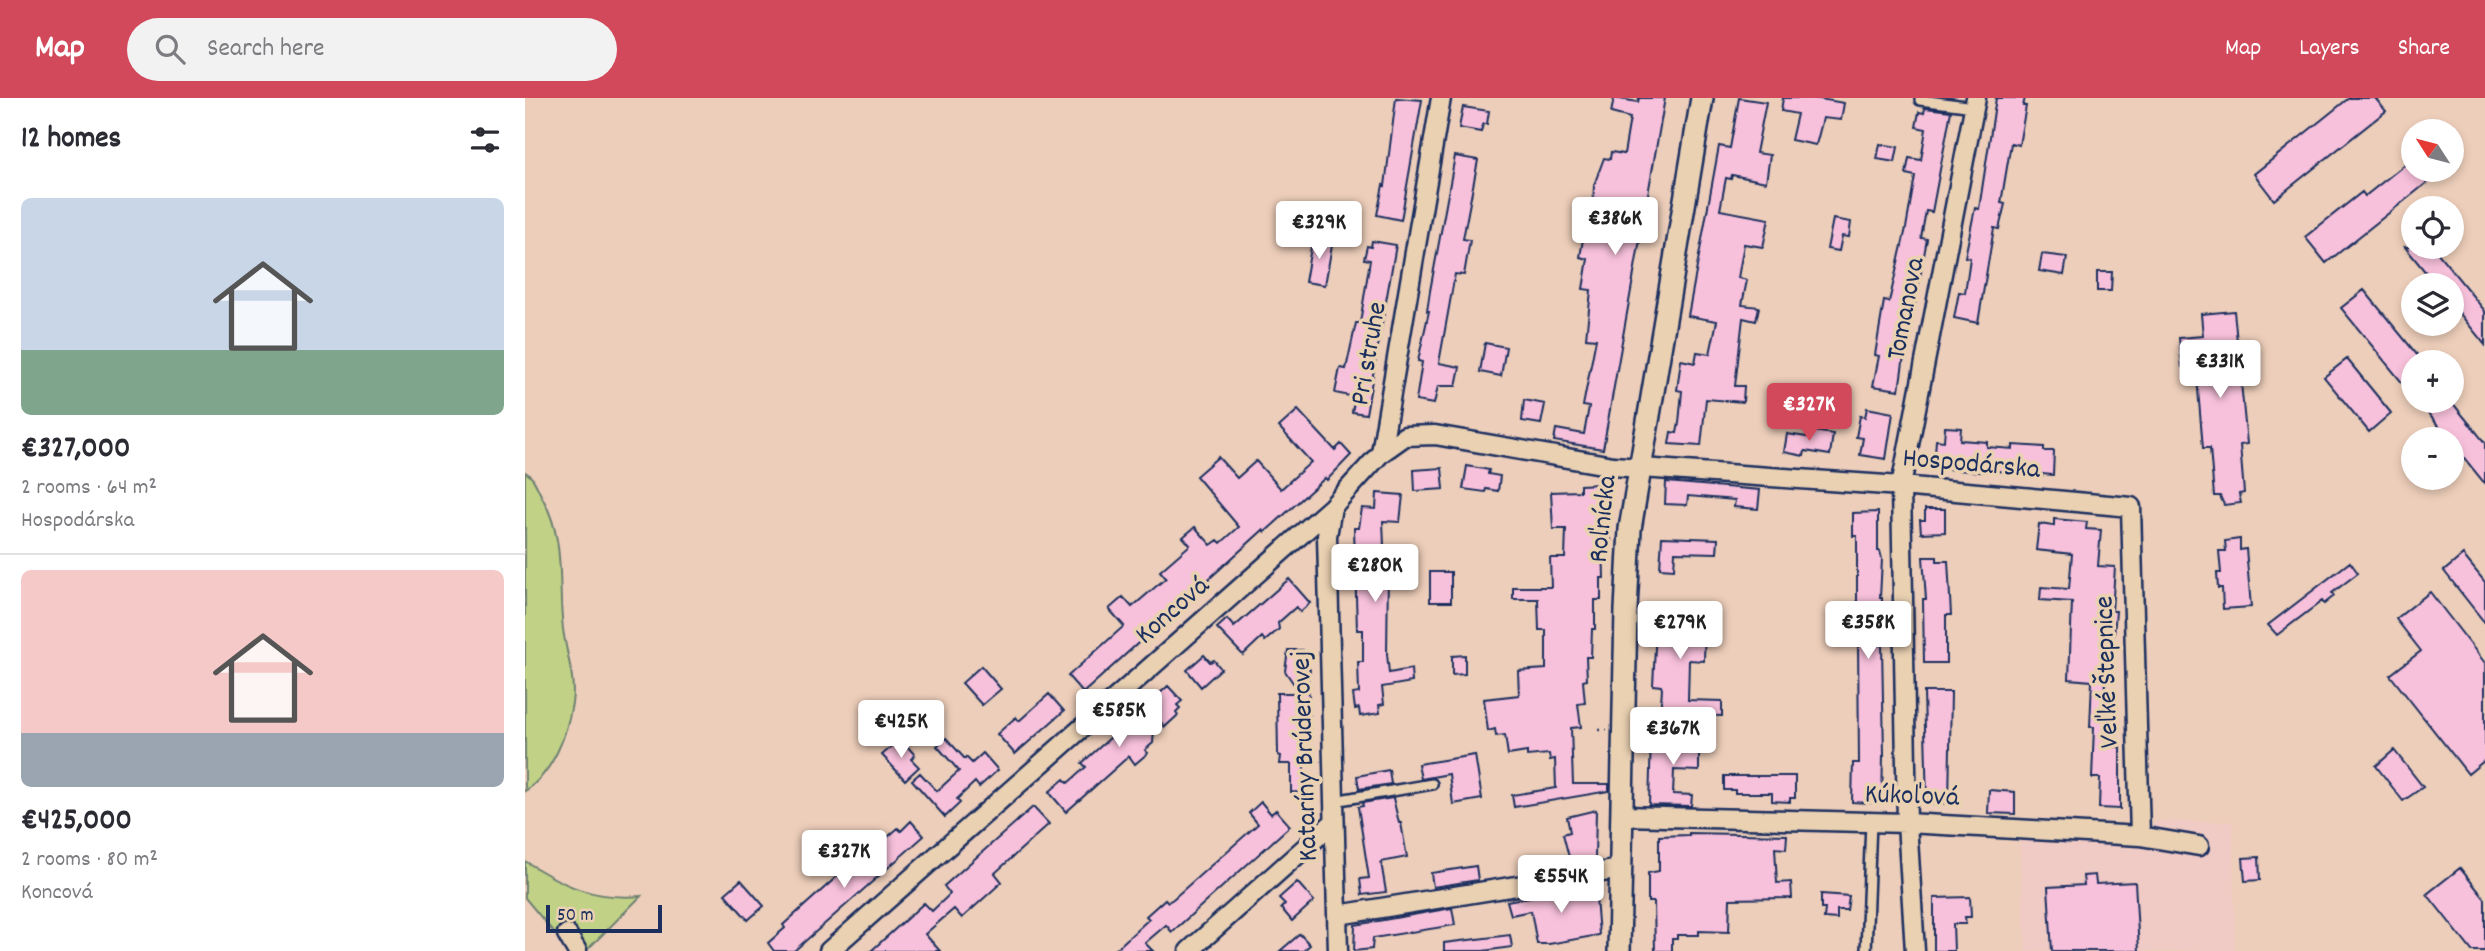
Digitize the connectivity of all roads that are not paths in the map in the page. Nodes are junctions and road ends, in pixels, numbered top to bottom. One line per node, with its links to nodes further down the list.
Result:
1 (1441, 98): 5 (street, Pri struhe)
2 (1702, 98): 6 (street, Roľnícka)
3 (1920, 100): 4 (lane)
4 (1975, 103): 7 (street, Tomanova)
5 (1381, 453): 6 (street); 9 (street)
6 (1639, 467): 7 (street, Hospodárska); 12 (street, Roľnícka)
7 (1901, 486): 8 (street, Hospodárska); 15 (street, Tomanova)
8 (2131, 507): 16 (street, Veľké Štepnice)
9 (1332, 508): 11 (street, Kataríny Brúderovej); 22 (street, Koncová)
10 (1431, 784): 11 (lane)
11 (1334, 801): 13 (street, Kataríny Brúderovej)
12 (1623, 816): 14 (street, Kúkoľová); 18 (street, Roľnícka)
13 (1334, 822): 19 (street, Kataríny Brúderovej); 23 (street)
14 (1871, 822): 15 (street, Kúkoľová); 26 (lane)
15 (1907, 823): 16 (street, Kúkoľová); 27 (street, Tomanova)
16 (2140, 836): 17 (street, Kúkoľová)
17 (2199, 846)
18 (1621, 869): 19 (street); 25 (street, Roľnícka)
19 (1338, 915): 24 (street, Kataríny Brúderovej)
20 (567, 934): 21 (street)
21 (577, 951)
22 (829, 951)
23 (1189, 951)
24 (1338, 951)
25 (1619, 951)
26 (1866, 951)
27 (1915, 951)

